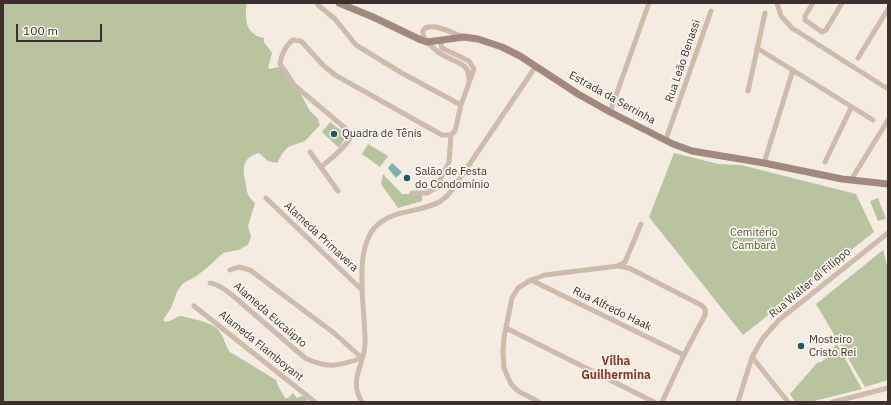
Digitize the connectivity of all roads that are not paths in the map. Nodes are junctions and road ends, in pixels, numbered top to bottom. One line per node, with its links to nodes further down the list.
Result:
1 (339, 3): 12 (street)
2 (649, 3): 22 (street)
3 (777, 3): 18 (street)
4 (813, 3): 5 (street)
5 (840, 4)
6 (318, 5): 20 (street)
7 (888, 9): 14 (street)
8 (711, 11): 26 (street, Rua Leão Benassi)
9 (765, 13): 13 (street)
10 (464, 37): 11 (street, Estrada da Serrinha); 12 (street); 15 (street, Estrada da Serrinha)
11 (443, 40): 12 (street, Estrada da Serrinha); 17 (street)
12 (427, 42): 17 (street)
13 (757, 48): 16 (street); 19 (street)
14 (858, 58)
15 (536, 66): 22 (street, Estrada da Serrinha); 42 (street)
16 (793, 70): 21 (street); 29 (street)
17 (469, 82): 20 (street)
18 (888, 89)
19 (748, 91)
20 (461, 105): 25 (street)
21 (851, 108): 23 (street); 28 (street)
22 (610, 112): 26 (street, Estrada da Serrinha)
23 (873, 120)
24 (888, 120): 31 (street)
25 (451, 135): 30 (street); 34 (street)
26 (666, 139): 29 (street, Estrada da Serrinha)
27 (310, 152): 30 (street)
28 (825, 162)
29 (764, 163): 31 (street, Estrada da Serrinha)
30 (321, 167): 33 (street)
31 (851, 180): 32 (street, Estrada da Serrinha)
32 (888, 184)
33 (338, 191)
34 (412, 193)
35 (266, 198): 42 (street, Alameda Primavera)
36 (640, 224): 38 (street)
37 (888, 233): 46 (street, Rua Walter di Filippo)
38 (618, 266): 40 (street); 45 (street)
39 (230, 270): 47 (street)
40 (531, 280): 44 (street); 45 (street, Rua Alfredo Haak)
41 (210, 283): 47 (street, Alameda Eucalipto)
42 (362, 290): 47 (street)
43 (194, 306): 49 (street, Alameda Flamboyant)
44 (506, 328): 51 (street); 52 (street)
45 (684, 356): 53 (street)
46 (752, 357): 54 (street, Rua Walter di Filippo); 55 (street)
47 (362, 358): 50 (street)
48 (888, 388): 56 (street)
49 (315, 402)
50 (362, 402)
51 (539, 402)
52 (654, 402)
53 (662, 402)
54 (738, 402)
55 (788, 402)
56 (832, 402)

